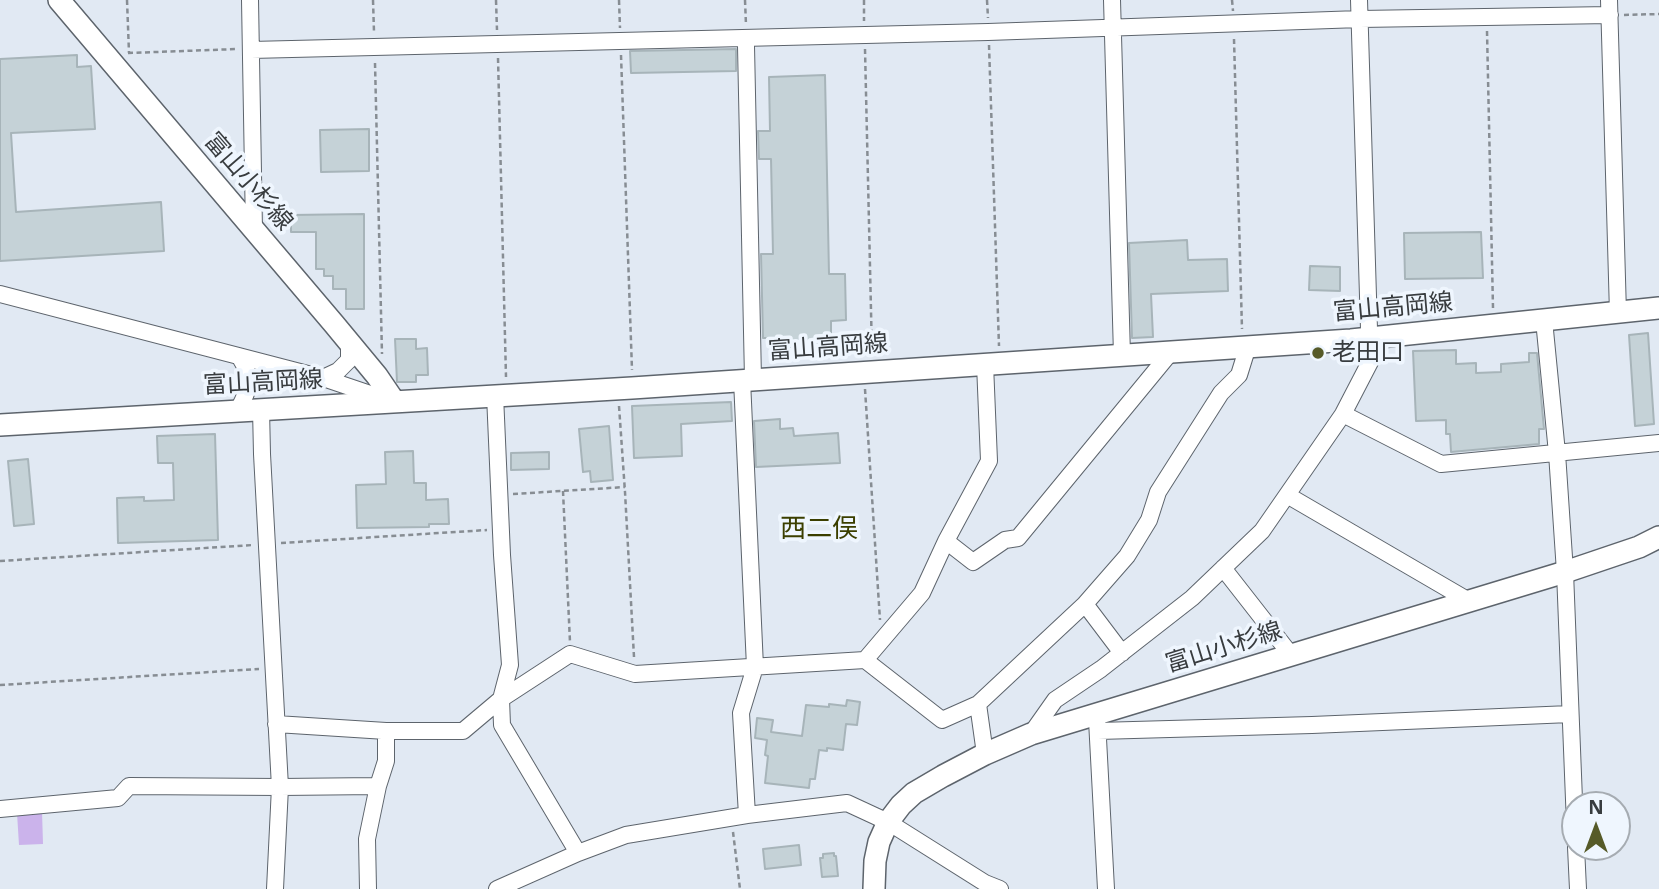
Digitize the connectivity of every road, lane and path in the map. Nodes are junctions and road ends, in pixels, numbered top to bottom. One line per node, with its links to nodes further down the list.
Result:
1 (59, 0): 26 (main road, 富山小杉線)
2 (127, 0): 25 (path)
3 (250, 0): 24 (street)
4 (373, 0): 23 (path)
5 (496, 0): 22 (path)
6 (619, 0): 20 (path)
7 (745, 0): 21 (path)
8 (864, 0): 19 (path)
9 (1112, 0): 17 (street)
10 (1232, 0): 16 (path)
11 (1359, 0): 15 (street)
12 (1610, 8): 13 (path); 14 (street); 30 (street)
13 (1659, 14)
14 (1486, 17): 15 (street); 32 (path)
15 (1360, 19): 16 (street); 33 (street)
16 (1233, 23): 17 (street); 35 (path)
17 (1113, 28): 18 (street); 37 (street)
18 (988, 32): 19 (street); 39 (path)
19 (865, 35): 21 (street); 40 (path)
20 (621, 41): 21 (street); 22 (street); 44 (path)
21 (746, 42): 43 (street)
22 (498, 44): 23 (street); 45 (path)
23 (374, 47): 24 (street); 41 (path)
24 (251, 49): 25 (path); 27 (street)
25 (129, 53): 26 (path)
26 (108, 60): 27 (main road, 富山小杉線)
27 (254, 230): 34 (main road, 富山小杉線)
28 (0, 295): 38 (street)
29 (1659, 308): 30 (main road, 富山高岡線)
30 (1618, 313): 31 (main road, 富山高岡線)
31 (1544, 320): 32 (main road, 富山高岡線); 52 (street)
32 (1494, 325): 33 (main road, 富山高岡線)
33 (1370, 338): 35 (main road, 富山高岡線); 49 (street)
34 (349, 342): 41 (main road, 富山小杉線); 42 (street)
35 (1245, 346): 36 (main road, 富山高岡線); 65 (street)
36 (1171, 352): 37 (main road, 富山高岡線); 59 (street)
37 (1122, 355): 39 (main road, 富山高岡線)
38 (239, 356): 42 (street); 48 (street)
39 (993, 363): 40 (main road, 富山高岡線); 59 (street)
40 (868, 371): 43 (main road, 富山高岡線); 66 (path)
41 (377, 376): 46 (main road, 富山小杉線)
42 (323, 378): 46 (street)
43 (748, 379): 44 (main road, 富山高岡線); 71 (street)
44 (625, 388): 45 (main road, 富山高岡線); 53 (path)
45 (501, 394): 46 (main road, 富山高岡線); 55 (street)
46 (394, 401): 47 (main road, 富山高岡線)
47 (261, 409): 48 (main road, 富山高岡線); 60 (street)
48 (238, 410): 50 (main road, 富山高岡線)
49 (1343, 414): 52 (street); 56 (street)
50 (0, 425)
51 (1659, 443): 52 (street)
52 (1556, 453): 63 (street)
53 (625, 487): 54 (path); 73 (path)
54 (563, 491): 55 (path); 68 (path)
55 (500, 495): 57 (street)
56 (1287, 495): 62 (street); 64 (street)
57 (501, 529): 60 (path); 75 (street)
58 (1659, 537): 63 (main road, 富山小杉線)
59 (946, 541): 66 (street)
60 (267, 544): 61 (path); 72 (street)
61 (0, 561)
62 (1223, 568): 67 (street); 69 (street)
63 (1565, 572): 64 (main road, 富山小杉線); 77 (street)
64 (1469, 601): 69 (main road, 富山小杉線)
65 (1085, 604): 67 (street); 76 (street)
66 (881, 641): 70 (street)
67 (1122, 653): 81 (street)
68 (570, 654): 73 (street); 75 (street)
69 (1291, 655): 78 (main road, 富山小杉線)
70 (865, 660): 71 (street); 76 (street)
71 (755, 667): 73 (street); 87 (street)
72 (273, 668): 74 (path); 79 (street)
73 (635, 674)
74 (0, 685)
75 (501, 699): 80 (street); 89 (street)
76 (978, 704): 82 (street)
77 (1570, 714): 78 (street); 85 (street)
78 (1097, 722): 81 (main road, 富山小杉線); 97 (street)
79 (276, 724): 80 (street); 84 (street)
80 (386, 731): 83 (street)
81 (1031, 734): 82 (main road, 富山小杉線)
82 (985, 754): 88 (main road, 富山小杉線)
83 (378, 786): 84 (street); 92 (street)
84 (280, 787): 86 (street); 91 (street)
85 (1573, 791)
86 (0, 809)
87 (739, 816): 88 (street); 89 (street); 94 (path)
88 (888, 822): 95 (main road, 富山小杉線); 96 (street)
89 (578, 853): 93 (street)
90 (1577, 861): 98 (street)
91 (275, 889)
92 (368, 889)
93 (497, 889)
94 (740, 889)
95 (874, 889)
96 (1000, 889)
97 (1106, 889)
98 (1578, 889)

